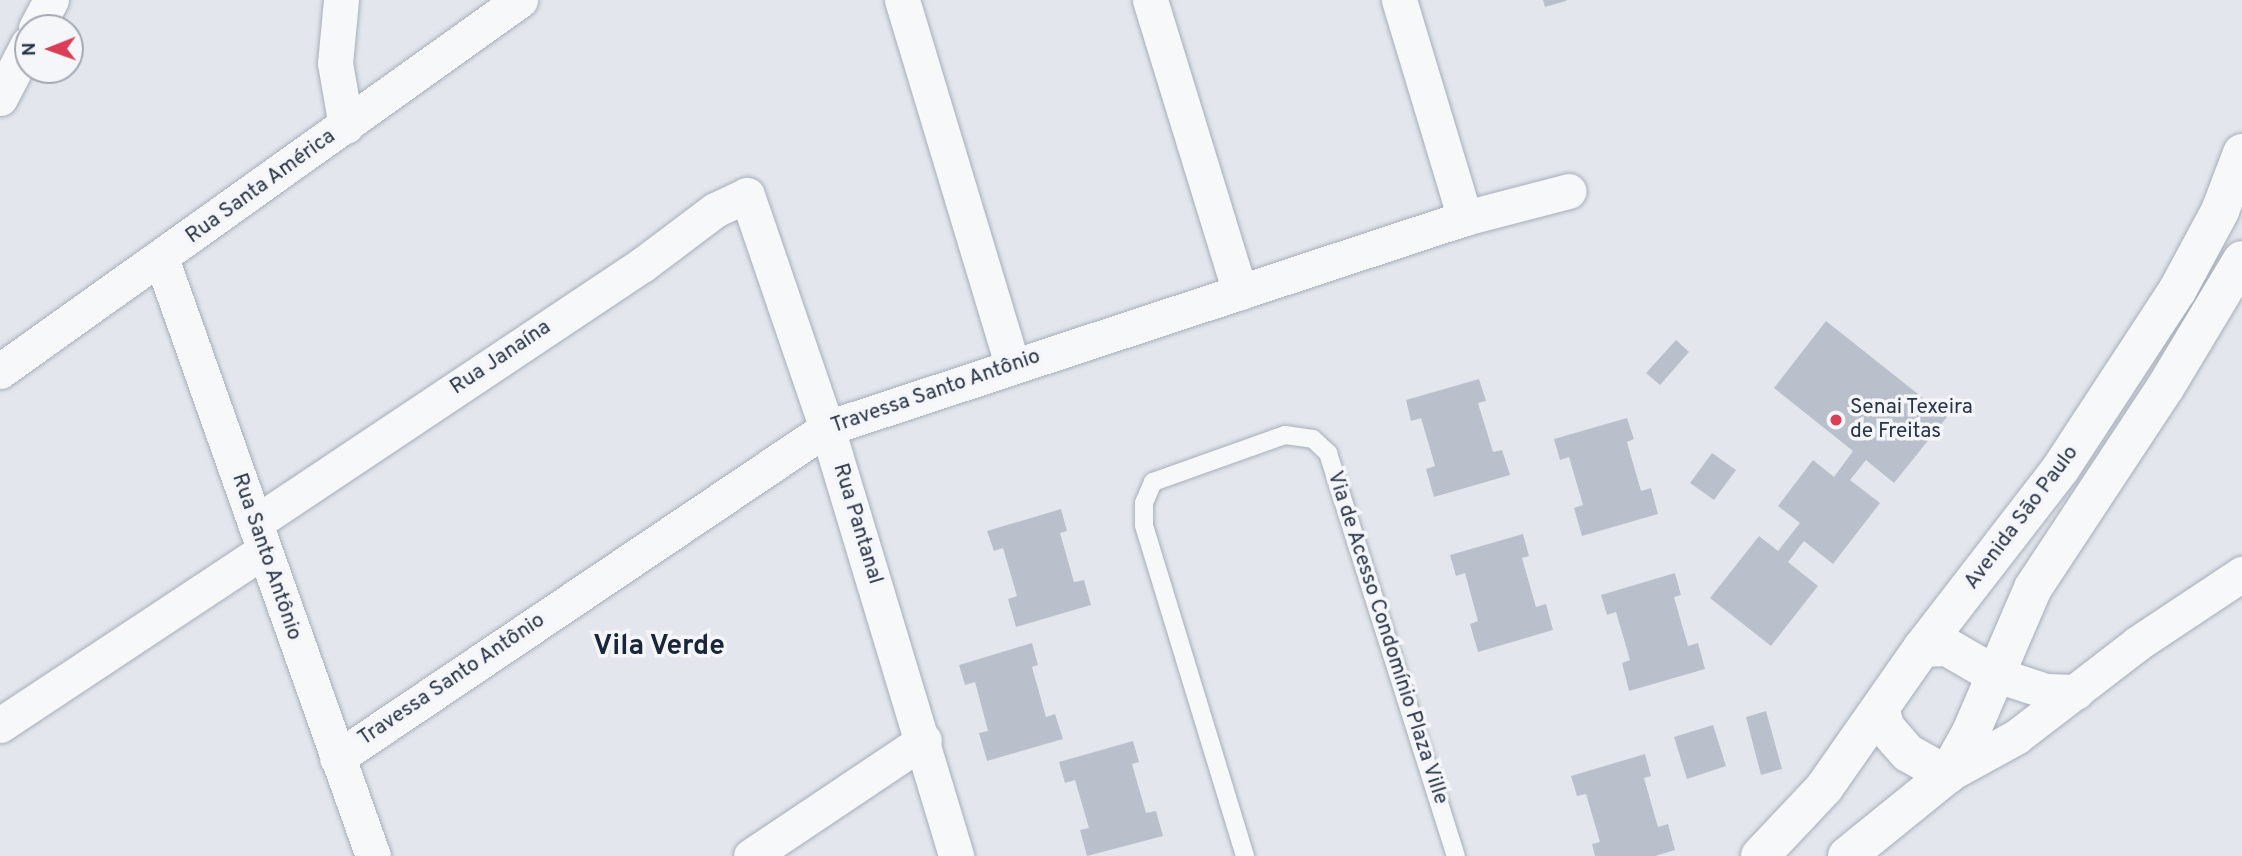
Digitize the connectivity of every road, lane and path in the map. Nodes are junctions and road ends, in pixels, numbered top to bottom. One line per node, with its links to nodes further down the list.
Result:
1 (341, 0): 8 (street)
2 (520, 0): 8 (street, Rua Santa América)
3 (902, 0): 16 (street)
4 (1150, 0): 15 (street)
5 (1398, 0): 12 (street)
6 (14, 71): 7 (street)
7 (0, 98)
8 (346, 126): 13 (street, Rua Santa América)
9 (2242, 153): 21 (street, Avenida São Paulo)
10 (1569, 191): 12 (street, Travessa Santo Antônio)
11 (747, 195): 18 (street, Rua Pantanal); 19 (street, Rua Janaína)
12 (1465, 218): 15 (street, Travessa Santo Antônio)
13 (161, 258): 17 (street, Rua Santa América); 19 (street, Rua Santo Antônio)
14 (2242, 260): 22 (street, Avenida São Paulo)
15 (1240, 292): 16 (street, Travessa Santo Antônio)
16 (1012, 364): 18 (street, Travessa Santo Antônio)
17 (0, 371)
18 (827, 428): 26 (street, Rua Pantanal); 27 (street, Travessa Santo Antônio)
19 (259, 537): 25 (street, Rua Janaína); 27 (street, Rua Santo Antônio)
20 (2242, 574): 23 (street)
21 (1922, 648): 22 (street); 24 (street, Avenida São Paulo)
22 (1994, 674): 23 (street); 28 (street, Avenida São Paulo)
23 (2076, 692): 28 (street)
24 (1881, 712): 28 (street); 34 (street, Avenida São Paulo)
25 (0, 725)
26 (924, 740): 30 (street); 31 (street, Rua Pantanal)
27 (337, 758): 29 (street, Rua Santo Antônio)
28 (1947, 775): 35 (street, Avenida São Paulo)
29 (373, 856)
30 (751, 856)
31 (956, 856)
32 (1245, 856): 33 (lane, Via de Acesso Condomínio Plaza Ville)
33 (1456, 856)
34 (1760, 856)
35 (1847, 856)

